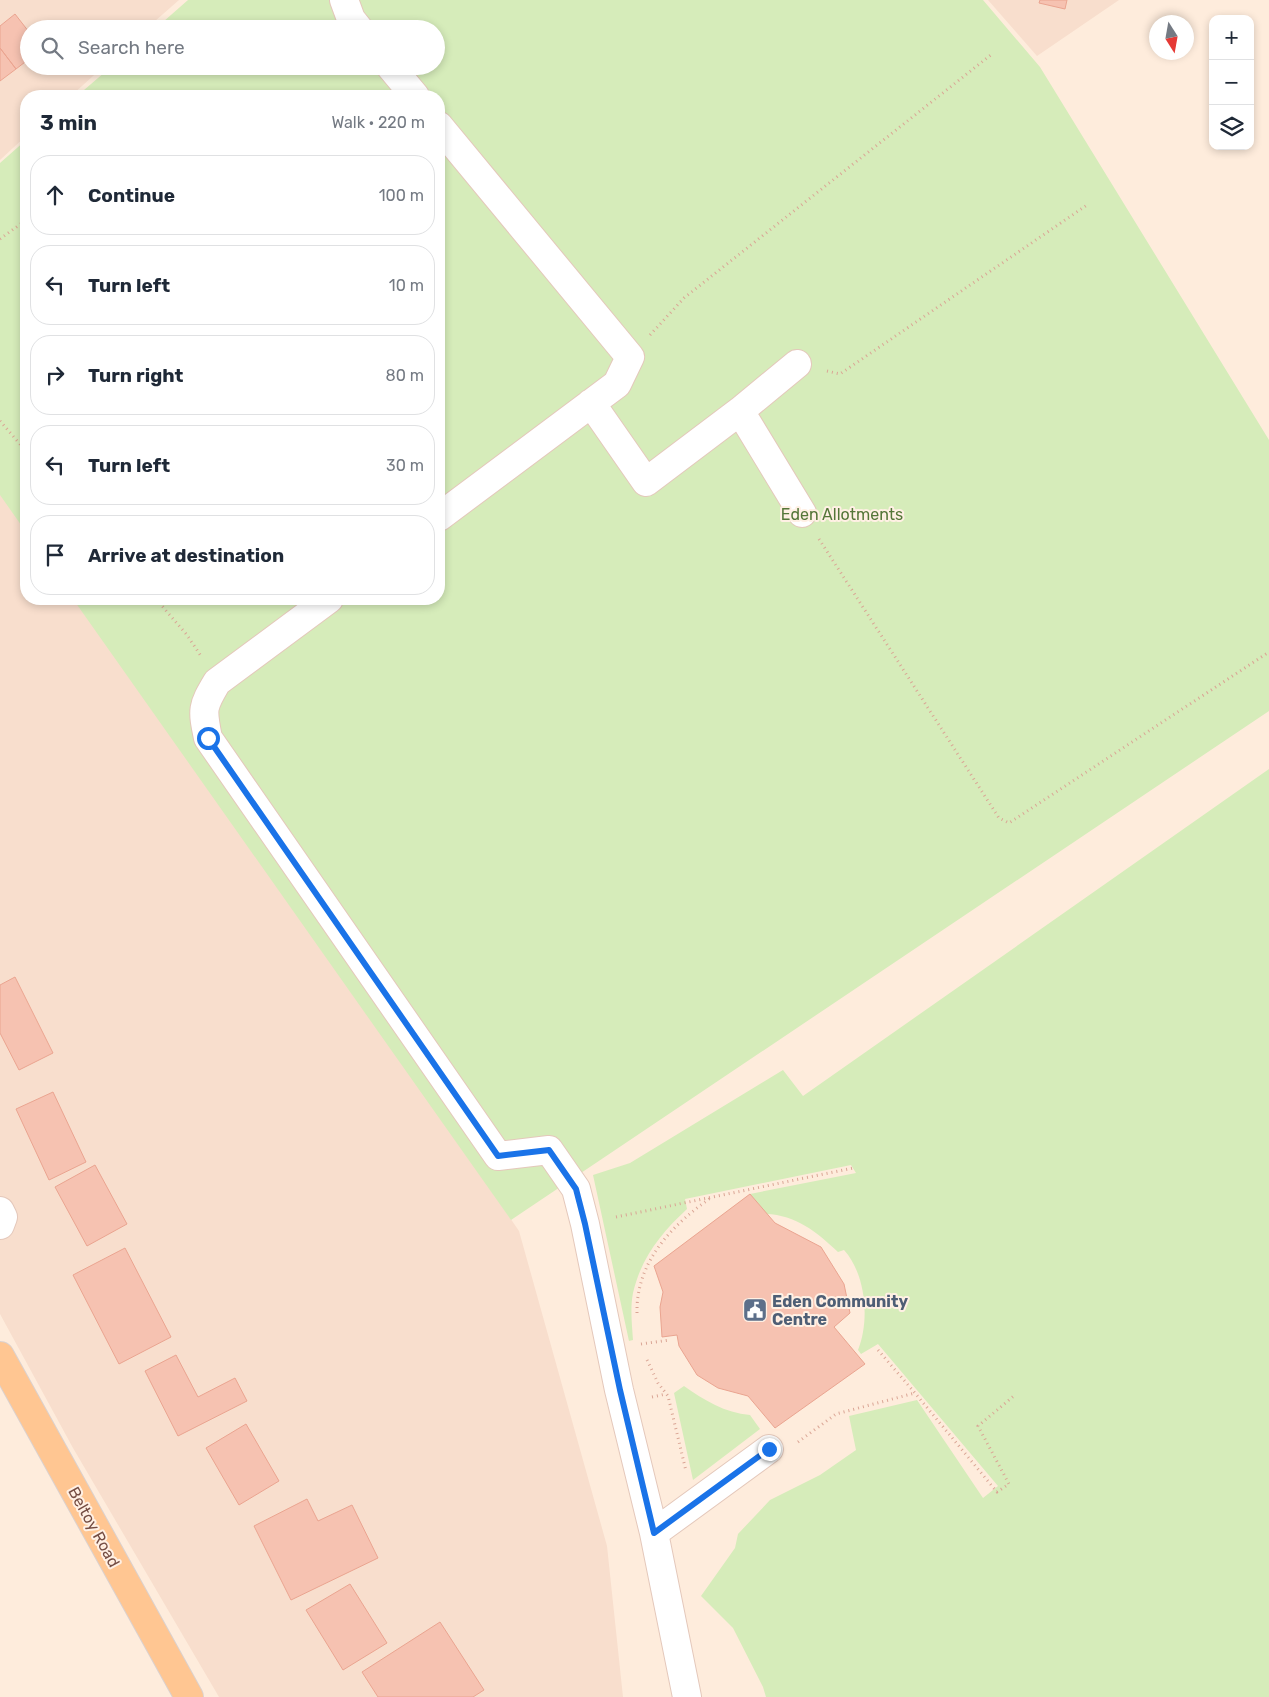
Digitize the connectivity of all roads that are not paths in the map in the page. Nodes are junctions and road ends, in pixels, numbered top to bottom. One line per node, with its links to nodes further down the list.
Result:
1 (344, 0): 2 (street)
2 (352, 20)
3 (397, 75): 4 (street)
4 (409, 90)
5 (445, 133): 7 (street)
6 (797, 364): 8 (street)
7 (591, 403): 8 (street); 9 (street)
8 (740, 410): 10 (street)
9 (445, 512)
10 (802, 513)
11 (321, 605): 16 (street)
12 (0, 1211): 13 (street)
13 (0, 1225)
14 (0, 1356): 17 (main road, Beltoy Road)
15 (769, 1449): 16 (street)
16 (654, 1533): 18 (street)
17 (185, 1695)
18 (687, 1697)

